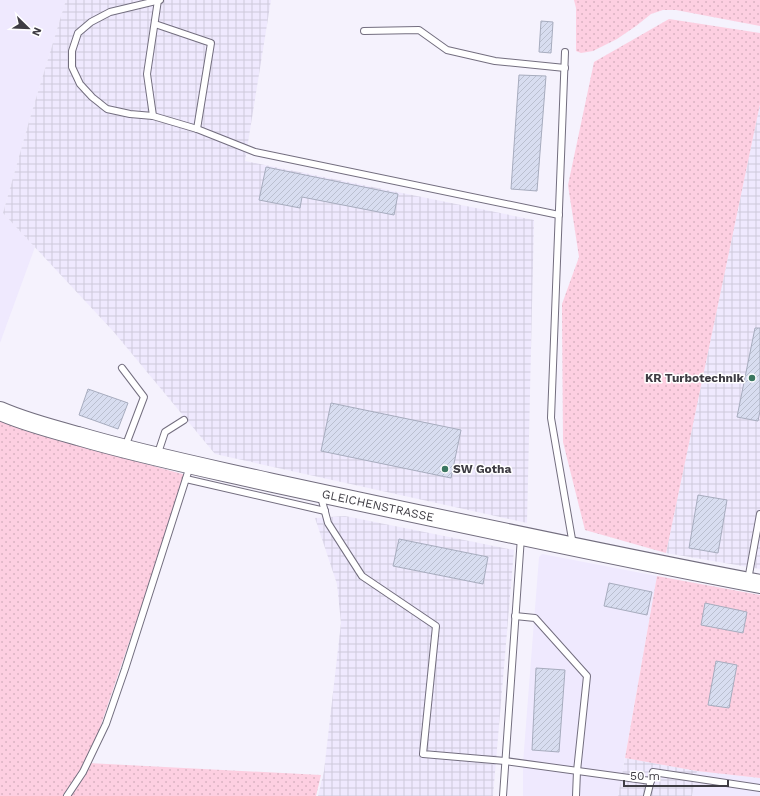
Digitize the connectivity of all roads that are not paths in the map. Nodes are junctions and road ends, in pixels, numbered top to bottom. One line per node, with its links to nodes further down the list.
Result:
1 (159, 0): 2 (lane); 6 (lane)
2 (155, 24): 6 (lane); 7 (lane)
3 (364, 31): 5 (lane)
4 (565, 52): 5 (lane)
5 (565, 68): 8 (lane)
6 (153, 116): 7 (lane)
7 (197, 129): 8 (lane)
8 (559, 215): 19 (lane)
9 (122, 368): 12 (lane)
10 (0, 411): 12 (street, GLEICHENSTRASSE)
11 (184, 420): 13 (lane)
12 (125, 449): 13 (street, GLEICHENSTRASSE)
13 (157, 457): 14 (street, GLEICHENSTRASSE)
14 (188, 472): 15 (street, GLEICHENSTRASSE); 16 (lane); 26 (lane)
15 (320, 493): 16 (lane); 18 (street, GLEICHENSTRASSE)
16 (325, 511): 22 (lane)
17 (760, 514): 20 (lane)
18 (521, 536): 19 (street, GLEICHENSTRASSE); 21 (lane)
19 (573, 546): 20 (street, GLEICHENSTRASSE)
20 (754, 582)
21 (515, 616): 22 (lane); 23 (lane)
22 (505, 761): 23 (lane); 27 (lane)
23 (577, 771): 24 (lane); 28 (lane)
24 (651, 781): 25 (lane); 29 (lane)
25 (760, 788)
26 (67, 796)
27 (503, 796)
28 (576, 796)
29 (648, 796)

